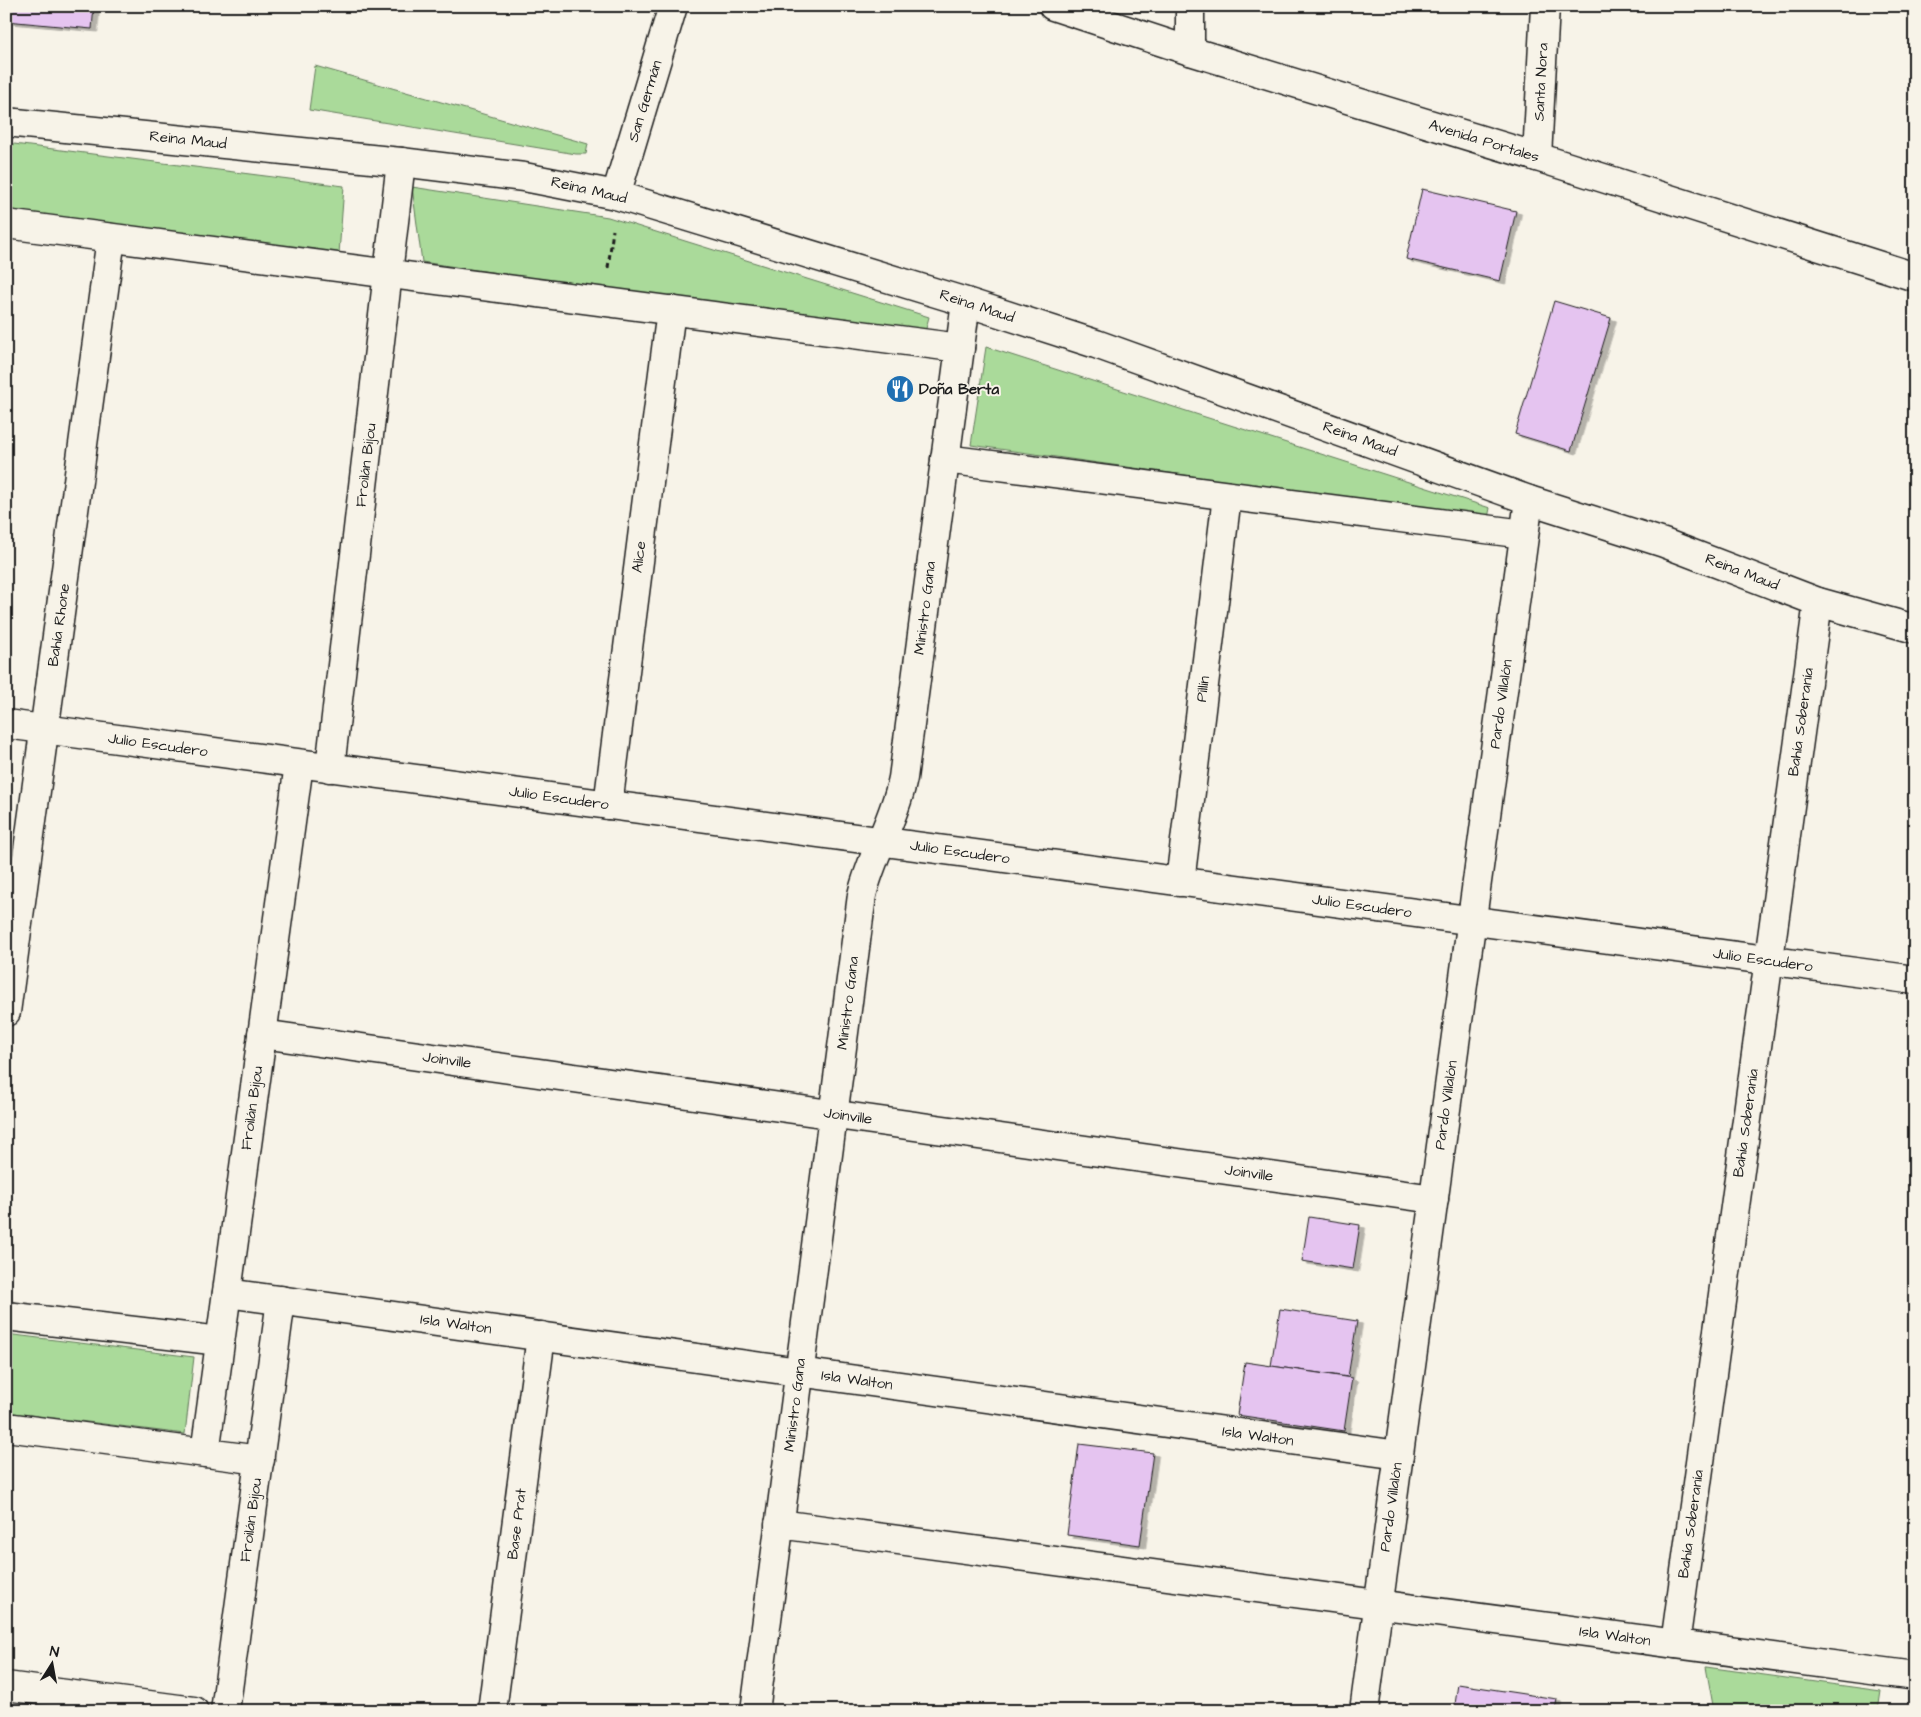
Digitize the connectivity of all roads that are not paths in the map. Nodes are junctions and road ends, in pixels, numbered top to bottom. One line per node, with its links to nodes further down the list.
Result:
1 (673, 6): 9 (street, San Germán)
2 (1052, 6): 5 (street, Avenida Portales)
3 (1190, 6): 5 (street)
4 (1544, 6): 7 (street, Santa Nora)
5 (1190, 51): 7 (street, Avenida Portales)
6 (6, 122): 8 (street, Reina Maud)
7 (1537, 157): 13 (street, Avenida Portales)
8 (401, 162): 9 (street, Reina Maud); 12 (street, Froilán Bijou)
9 (616, 195): 14 (street, Reina Maud)
10 (6, 224): 11 (street)
11 (112, 238): 12 (street); 24 (street, Bahía Rhone)
12 (388, 273): 15 (street); 26 (street, Froilán Bijou)
13 (1915, 277)
14 (966, 302): 16 (street, Ministro Gana); 19 (street, Reina Maud)
15 (671, 310): 16 (street); 27 (street, Alice)
16 (960, 348): 17 (street, Ministro Gana)
17 (945, 459): 18 (street); 28 (street, Ministro Gana)
18 (1227, 496): 20 (street); 29 (street, Pillín)
19 (1529, 500): 20 (street, Pardo Villalón); 21 (street, Reina Maud)
20 (1524, 534): 30 (street, Pardo Villalón)
21 (1818, 602): 22 (street, Reina Maud); 31 (street, Bahía Soberanía)
22 (1915, 629)
23 (6, 724): 24 (street, Julio Escudero)
24 (45, 729): 25 (street, Julio Escudero); 33 (street, Bahía Rhone)
25 (299, 764): 26 (street, Julio Escudero); 34 (street, Froilán Bijou)
26 (330, 768): 27 (street, Julio Escudero)
27 (608, 805): 28 (street, Julio Escudero)
28 (881, 841): 29 (street, Julio Escudero); 35 (street, Ministro Gana)
29 (1180, 882): 30 (street, Julio Escudero)
30 (1471, 921): 31 (street, Julio Escudero); 36 (street, Pardo Villalón)
31 (1769, 960): 32 (street, Julio Escudero); 49 (street, Bahía Soberanía)
32 (1915, 980)
33 (6, 1012)
34 (262, 1034): 35 (street, Joinville); 37 (street, Froilán Bijou)
35 (834, 1114): 36 (street, Joinville); 42 (street, Ministro Gana)
36 (1434, 1199): 45 (street, Pardo Villalón)
37 (227, 1293): 38 (street, Isla Walton); 41 (street, Froilán Bijou)
38 (281, 1300): 40 (street, Isla Walton); 46 (street, Froilán Bijou)
39 (6, 1316): 41 (street)
40 (541, 1336): 42 (street, Isla Walton); 54 (street, Base Prat)
41 (220, 1341): 44 (street, Froilán Bijou)
42 (800, 1372): 45 (street, Isla Walton); 47 (street, Ministro Gana)
43 (6, 1427): 44 (street)
44 (205, 1453): 46 (street)
45 (1399, 1455): 48 (street, Pardo Villalón)
46 (260, 1460): 53 (street, Froilán Bijou)
47 (779, 1524): 48 (street, Isla Walton); 55 (street, Ministro Gana)
48 (1378, 1604): 49 (street, Isla Walton); 56 (street, Pardo Villalón)
49 (1675, 1644): 50 (street, Isla Walton)
50 (1915, 1676)
51 (6, 1686): 52 (street)
52 (194, 1711)
53 (225, 1711)
54 (492, 1711)
55 (755, 1711)
56 (1364, 1711)

